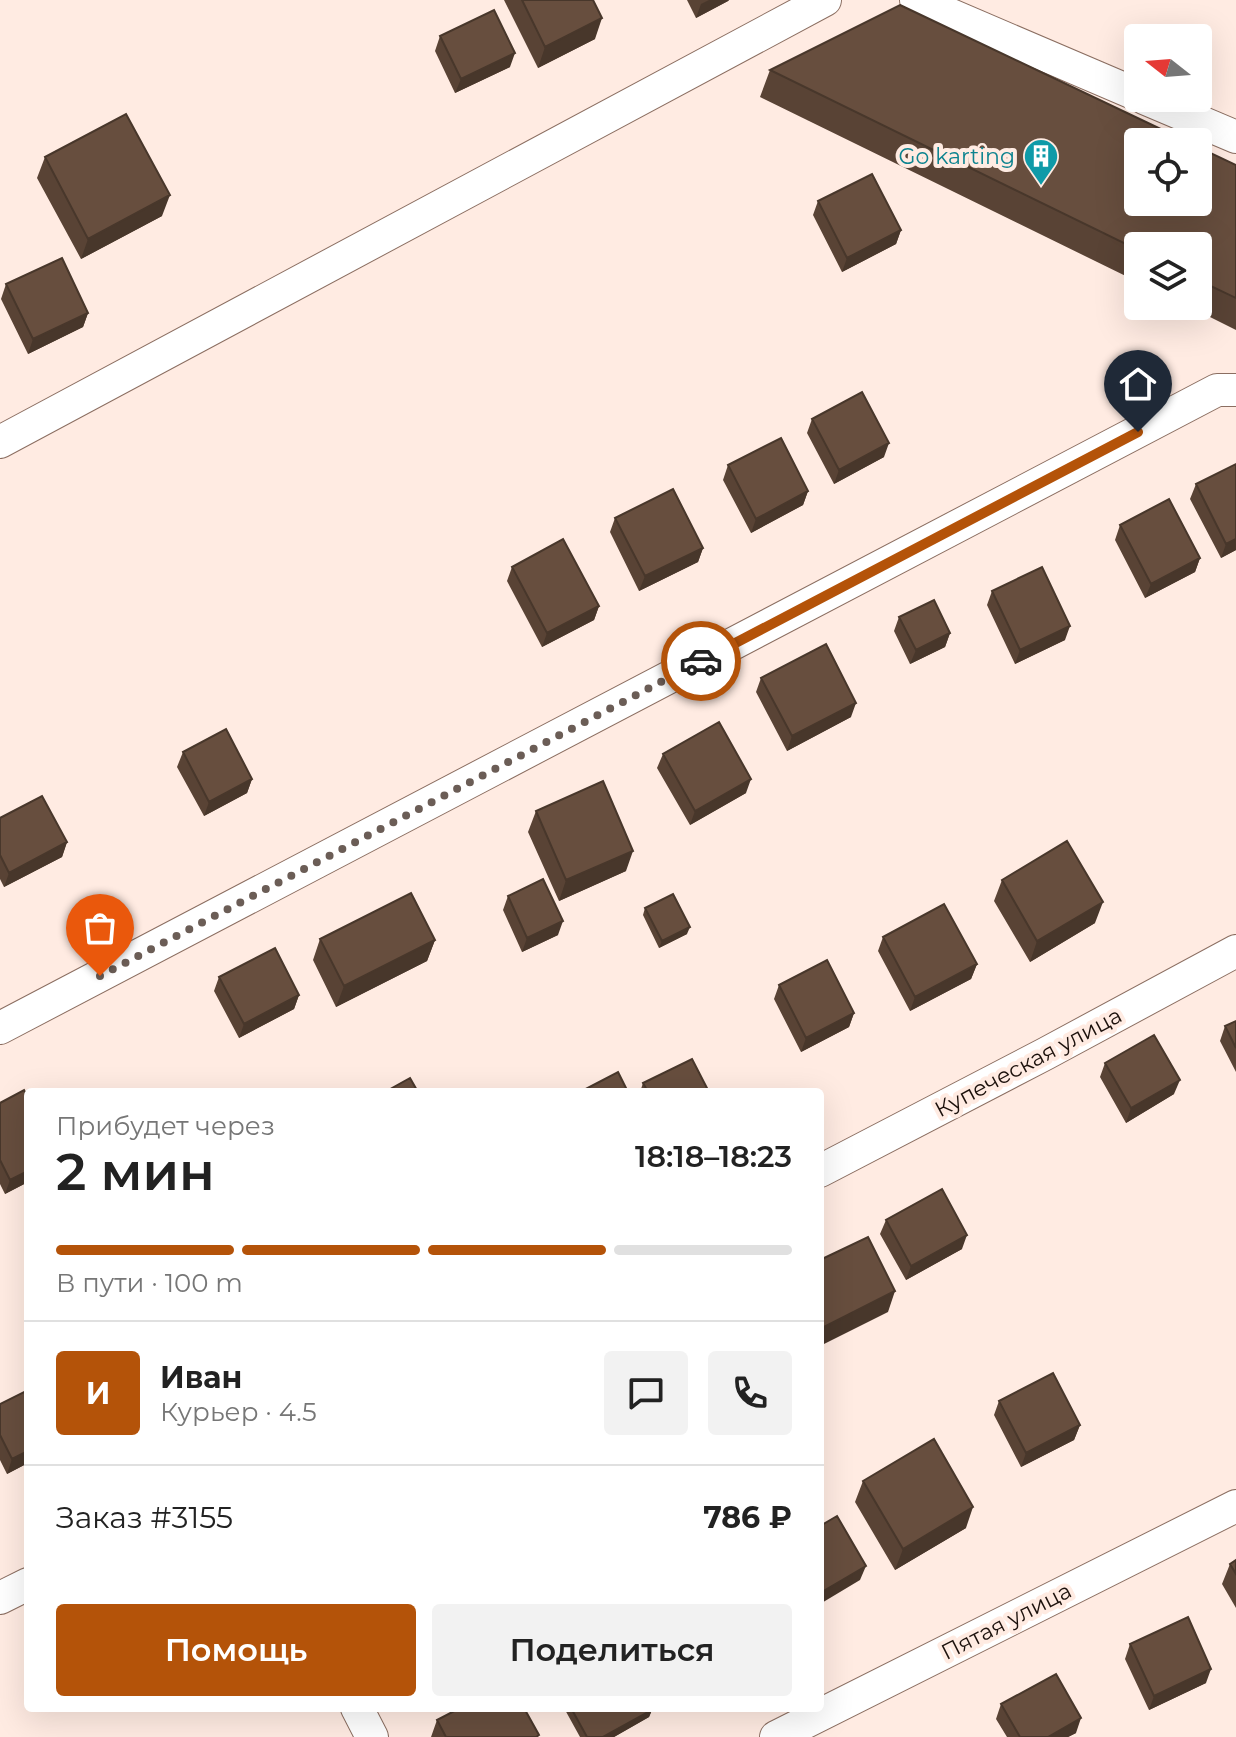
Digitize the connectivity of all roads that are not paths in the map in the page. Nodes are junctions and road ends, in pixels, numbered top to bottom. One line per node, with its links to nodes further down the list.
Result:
1 (825, 0): 7 (street)
2 (916, 0): 3 (street)
3 (1124, 89)
4 (1177, 112): 5 (street)
5 (1236, 137)
6 (1236, 390): 9 (street)
7 (0, 442)
8 (1236, 951): 10 (street, Купеческая улица)
9 (0, 1028)
10 (824, 1169)
11 (1236, 1506): 16 (street, Пятая улица)
12 (24, 1586): 13 (street)
13 (0, 1598)
14 (359, 1712): 15 (street)
15 (372, 1737)
16 (776, 1737)

